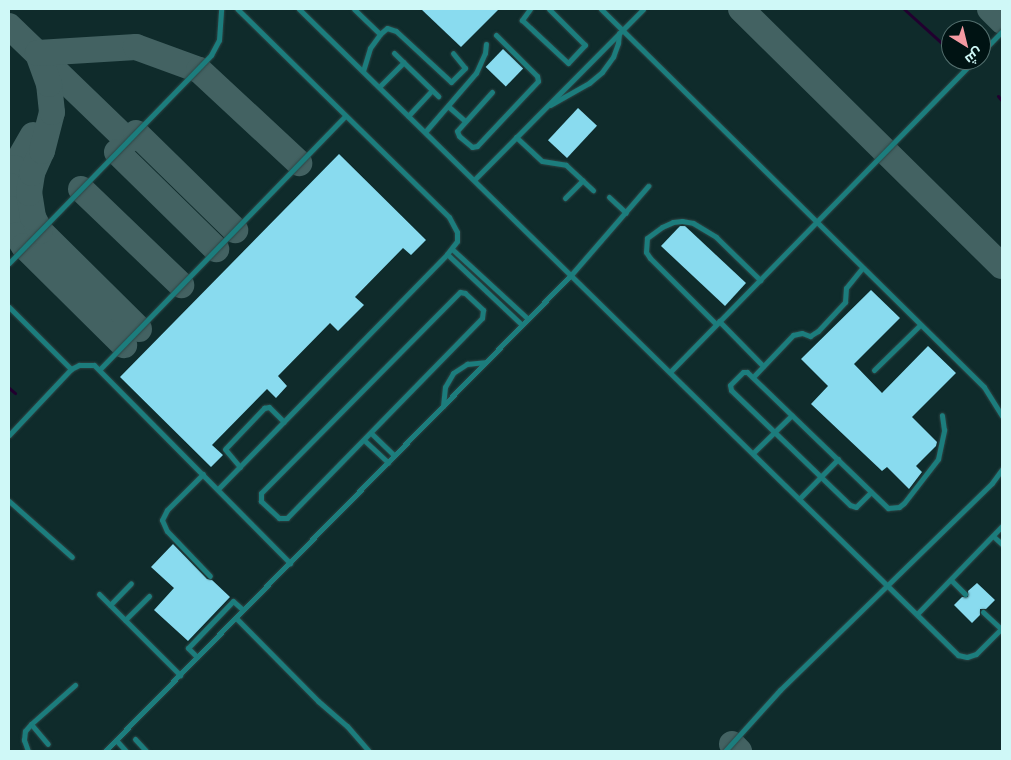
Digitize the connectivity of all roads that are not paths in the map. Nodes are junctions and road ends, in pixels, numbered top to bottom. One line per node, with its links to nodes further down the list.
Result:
1 (221, 9): 41 (lane)
2 (238, 9): 26 (lane)
3 (300, 9): 19 (lane)
4 (354, 9): 11 (lane)
5 (530, 9): 6 (lane)
6 (549, 9)
7 (601, 9): 9 (lane)
8 (643, 9): 9 (lane)
9 (620, 31): 25 (lane); 25 (lane); 38 (lane)
10 (1002, 31): 13 (lane)
11 (380, 34): 16 (lane); 19 (lane)
12 (496, 35): 28 (lane)
13 (991, 42)
14 (486, 44): 24 (lane)
15 (394, 53): 17 (lane)
16 (453, 53)
17 (404, 62): 20 (lane); 21 (lane)
18 (964, 70): 38 (lane)
19 (363, 71): 20 (lane)
20 (379, 87): 27 (lane)
21 (432, 90): 23 (lane); 27 (lane)
22 (492, 92): 28 (lane)
23 (438, 96)
24 (449, 106): 28 (lane); 29 (lane)
25 (545, 108): 30 (lane)
26 (345, 116): 39 (lane); 53 (lane)
27 (408, 116): 29 (lane)
28 (465, 121)
29 (425, 132): 31 (lane)
30 (516, 137): 31 (lane); 32 (lane)
31 (474, 180): 43 (lane)
32 (583, 180): 34 (lane); 36 (lane)
33 (648, 186): 37 (lane)
34 (593, 190)
35 (609, 197): 37 (lane)
36 (565, 198)
37 (626, 213): 43 (lane)
38 (816, 222): 42 (lane); 44 (lane)
39 (452, 248): 40 (lane); 46 (lane)
40 (447, 254): 48 (lane); 61 (lane)
41 (9, 263)
42 (862, 268): 49 (lane); 51 (lane)
43 (571, 275): 46 (lane); 55 (lane)
44 (760, 280): 47 (lane); 47 (lane)
45 (9, 307): 52 (lane)
46 (528, 319): 48 (lane)
47 (718, 322): 51 (lane); 55 (lane)
48 (522, 325): 50 (lane)
49 (920, 325): 54 (lane); 60 (lane)
50 (486, 362): 57 (lane); 57 (lane)
51 (763, 366): 56 (lane)
52 (72, 369): 53 (lane); 64 (lane)
53 (100, 369): 72 (lane)
54 (874, 370)
55 (670, 372): 66 (lane)
56 (753, 377): 58 (lane); 62 (lane)
57 (443, 406): 67 (lane)
58 (792, 415): 62 (lane); 68 (lane)
59 (942, 415): 75 (lane)
60 (1002, 416)
61 (284, 422): 70 (lane); 70 (lane)
62 (774, 432): 66 (lane); 73 (lane)
63 (371, 433): 65 (lane); 65 (lane); 67 (lane)
64 (9, 435)
65 (364, 440): 69 (lane)
66 (753, 453): 76 (lane)
67 (394, 456): 69 (lane)
68 (838, 459): 73 (lane); 75 (lane)
69 (388, 462): 82 (lane)
70 (240, 467): 74 (lane)
71 (1002, 469): 86 (lane)
72 (202, 474): 74 (lane); 83 (lane)
73 (821, 477): 75 (lane); 76 (lane)
74 (218, 489): 82 (lane)
75 (870, 492)
76 (799, 499): 86 (lane)
77 (9, 501): 81 (lane)
78 (1002, 526): 79 (lane)
79 (993, 536): 80 (lane); 84 (lane)
80 (1002, 544)
81 (72, 557)
82 (290, 562): 91 (lane)
83 (210, 576)
84 (950, 580): 88 (lane); 93 (lane)
85 (130, 583): 90 (lane)
86 (889, 585): 93 (lane); 109 (lane)
87 (99, 594): 90 (lane)
88 (965, 594)
89 (149, 596): 95 (lane)
90 (110, 605): 95 (lane)
91 (243, 610): 94 (lane); 97 (lane)
92 (983, 612): 96 (lane)
93 (917, 614): 96 (lane)
94 (236, 618): 97 (lane); 108 (lane)
95 (125, 620): 98 (lane)
96 (1002, 629)
97 (197, 657): 98 (lane)
98 (180, 675): 102 (lane)
99 (75, 685): 100 (lane)
100 (31, 724): 103 (lane); 104 (lane)
101 (135, 739): 107 (lane)
102 (116, 740): 105 (lane); 106 (lane)
103 (48, 744)
104 (28, 751)
105 (105, 751)
106 (126, 751)
107 (146, 751)
108 (369, 751)
109 (725, 751)

